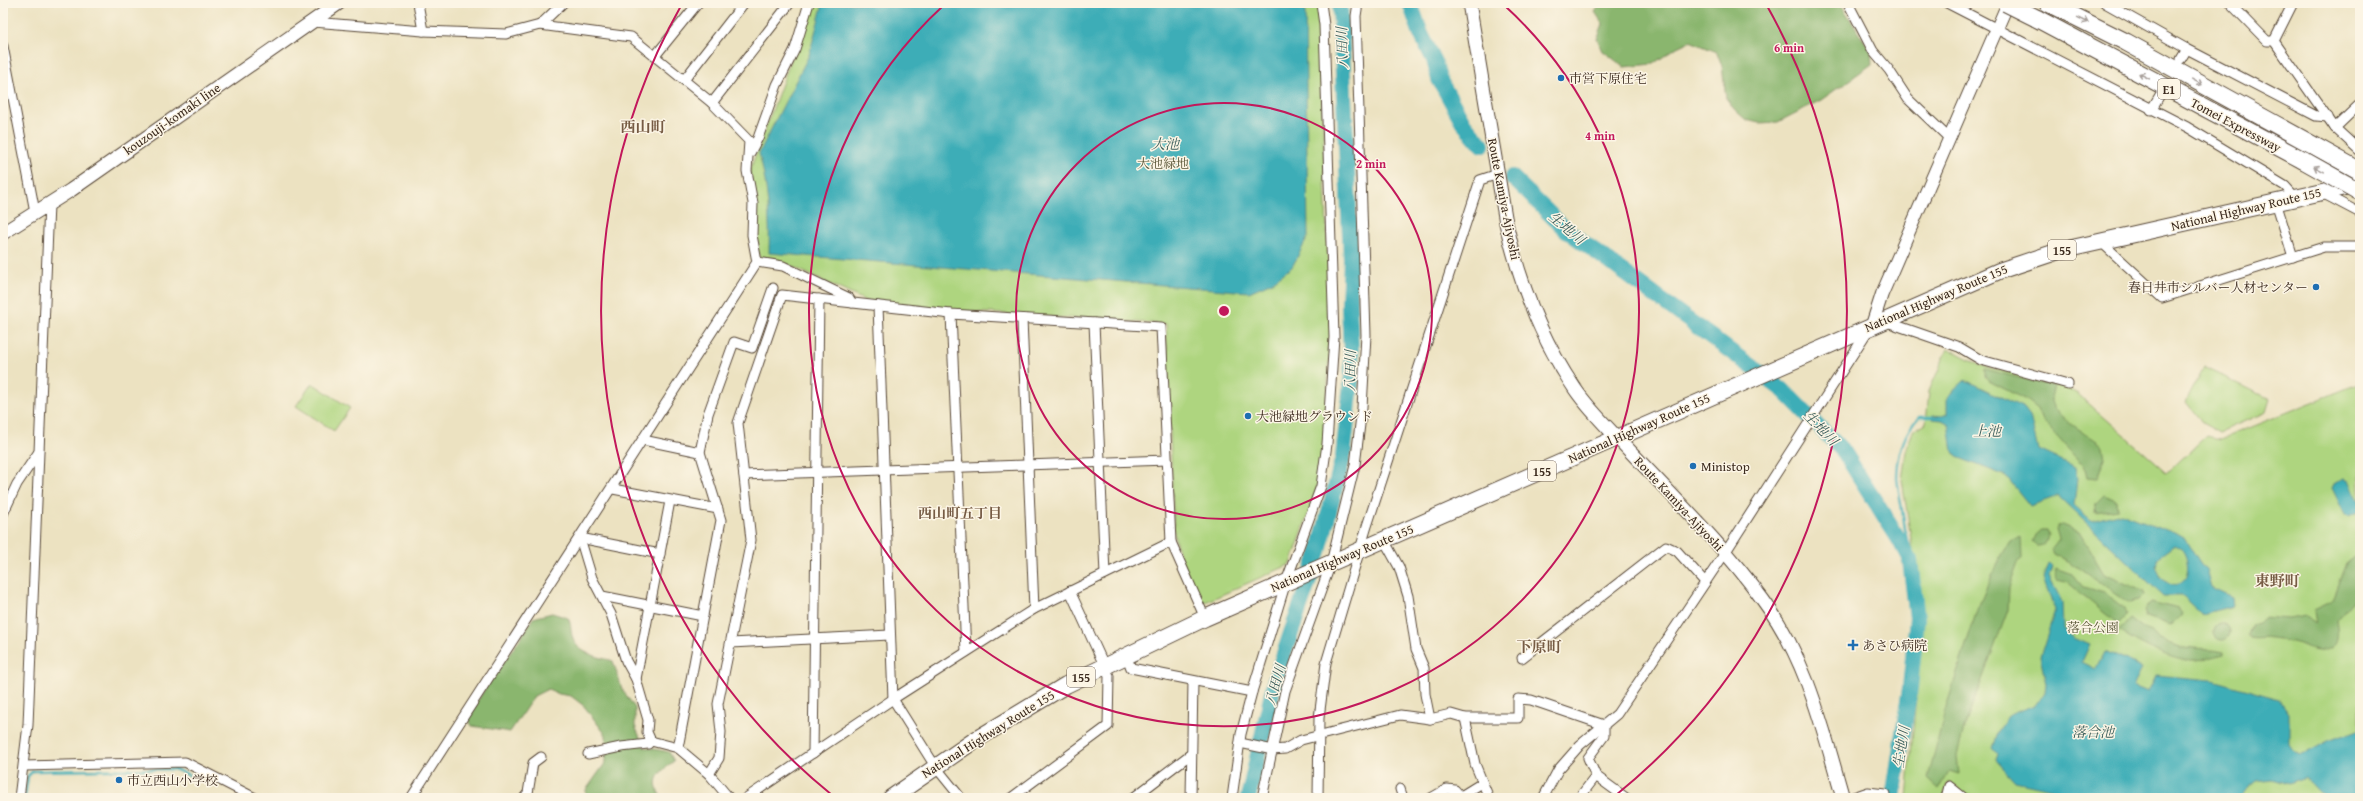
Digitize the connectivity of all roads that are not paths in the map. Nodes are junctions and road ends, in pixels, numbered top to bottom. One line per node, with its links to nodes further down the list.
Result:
1 (418, 3): 21 (street)
2 (563, 3): 19 (street)
3 (698, 3): 25 (street)
4 (744, 3): 27 (street)
5 (790, 3): 29 (street)
6 (809, 3): 37 (street)
7 (1321, 3): 86 (street)
8 (1358, 3): 84 (street)
9 (1469, 3): 40 (main road, Route Kamiya-Ajiyoshi)
10 (1848, 3): 34 (street)
11 (1947, 3): 20 (street)
12 (2007, 3): 20 (street); 43 (highway, Tomei Expressway / E1, one-way to 12, bridge)
13 (2048, 3): 35 (highway, Tomei Expressway / E1, one-way to 35)
14 (2105, 3): 24 (street)
15 (2230, 3): 22 (street)
16 (2293, 3): 22 (street)
17 (332, 5): 18 (main road, kouzouji-komaki line)
18 (313, 22): 21 (street); 46 (main road, kouzouji-komaki line)
19 (540, 25): 21 (street); 25 (street)
20 (1998, 29): 31 (street); 34 (street)
21 (423, 31)
22 (2274, 41): 32 (street)
23 (3, 46): 47 (street)
24 (2187, 49): 26 (street); 32 (street)
25 (655, 56): 27 (street)
26 (2181, 59)
27 (684, 80): 29 (street)
28 (2160, 95): 31 (street)
29 (712, 103): 37 (street)
30 (2360, 104): 33 (street)
31 (2151, 110): 44 (street)
32 (2328, 117): 33 (street)
33 (2335, 128): 36 (street)
34 (1950, 139): 61 (street)
35 (2306, 142): 38 (highway); 39 (highway, Tomei Expressway / E1)
36 (2360, 151)
37 (750, 154): 53 (street)
38 (2360, 167)
39 (2360, 171)
40 (1498, 174): 63 (main road, Route Kamiya-Ajiyoshi); 81 (street)
41 (2360, 184): 42 (highway, National Highway Route 155 / 155)
42 (2321, 192): 44 (highway, National Highway Route 155 / 155); 48 (street)
43 (2360, 192)
44 (2296, 198): 45 (highway, National Highway Route 155 / 155)
45 (2276, 202): 50 (highway, National Highway Route 155 / 155); 52 (street)
46 (49, 204): 47 (main road, kouzouji-komaki line); 66 (street)
47 (35, 212): 49 (main road, kouzouji-komaki line)
48 (2360, 213)
49 (3, 233)
50 (2100, 241): 52 (street); 61 (highway, National Highway Route 155 / 155)
51 (2360, 247): 52 (street)
52 (2293, 257)
53 (757, 262): 56 (street); 64 (street)
54 (773, 288): 65 (street)
55 (819, 299): 56 (street); 72 (street); 73 (street)
56 (852, 303): 57 (street)
57 (878, 306): 58 (street); 71 (street)
58 (951, 314): 59 (street); 70 (street)
59 (1022, 319): 60 (street); 69 (street)
60 (1094, 323): 67 (street); 68 (street)
61 (1878, 323): 62 (street); 63 (highway, National Highway Route 155 / 155); 82 (street)
62 (2068, 384)
63 (1617, 437): 79 (highway, National Highway Route 155 / 155); 82 (main road, Route Kamiya-Ajiyoshi)
64 (643, 440): 65 (street); 74 (street)
65 (700, 452): 76 (street)
66 (38, 453): 77 (street); 117 (street)
67 (1166, 460): 68 (street); 80 (street)
68 (1100, 462): 69 (street); 85 (street)
69 (1028, 465): 70 (street); 91 (street)
70 (957, 468): 71 (street); 97 (street)
71 (884, 470): 72 (street); 94 (street)
72 (816, 473): 73 (street); 95 (street)
73 (744, 475): 96 (street)
74 (613, 488): 75 (street); 78 (street)
75 (670, 501): 76 (street); 83 (street)
76 (718, 509): 92 (street)
77 (3, 514)
78 (580, 538): 83 (street); 89 (street); 127 (street)
79 (1384, 540): 81 (highway, National Highway Route 155 / 155); 106 (street)
80 (1171, 542): 85 (street); 93 (street)
81 (1360, 551): 84 (highway, National Highway Route 155 / 155); 108 (street)
82 (1724, 552): 87 (street); 145 (main road, Route Kamiya-Ajiyoshi)
83 (660, 554): 90 (street)
84 (1331, 563): 86 (highway, National Highway Route 155 / 155); 112 (street)
85 (1105, 574): 88 (street)
86 (1286, 582): 93 (highway, National Highway Route 155 / 155); 103 (street)
87 (1705, 582): 99 (street); 107 (street)
88 (1070, 591): 91 (street); 100 (street)
89 (602, 596): 90 (street); 101 (street)
90 (651, 605): 92 (street); 101 (street)
91 (1034, 609): 97 (street)
92 (704, 616): 111 (street)
93 (1204, 618): 98 (highway, National Highway Route 155 / 155)
94 (890, 635): 95 (street); 104 (street)
95 (815, 639): 96 (street); 113 (street)
96 (731, 643): 119 (street)
97 (966, 652): 104 (street)
98 (1126, 655): 100 (highway, National Highway Route 155 / 155); 102 (street)
99 (1522, 658)
100 (1106, 665): 118 (highway, National Highway Route 155 / 155); 133 (street)
101 (636, 679): 109 (street)
102 (1193, 681): 103 (street); 115 (street)
103 (1252, 692): 110 (street)
104 (893, 699): 113 (street); 118 (street)
105 (1465, 718): 106 (street); 107 (street); 121 (street)
106 (1430, 719): 108 (street)
107 (1604, 725): 120 (street); 142 (street)
108 (1319, 735): 112 (street); 138 (street)
109 (651, 741): 111 (street); 114 (street)
110 (1240, 743): 112 (street); 136 (street)
111 (678, 748): 119 (street)
112 (1272, 750): 137 (street)
113 (813, 753): 130 (street)
114 (588, 754)
115 (1191, 754): 134 (street); 135 (street)
116 (541, 756): 128 (street)
117 (24, 766): 125 (street); 126 (street)
118 (936, 766): 131 (highway, National Highway Route 155 / 155); 132 (street)
119 (708, 774): 129 (street)
120 (1596, 776): 143 (street); 144 (street)
121 (1482, 783): 124 (street); 141 (street)
122 (1400, 789): 139 (street)
123 (1885, 794): 146 (street)
124 (1461, 797): 140 (street)
125 (19, 798)
126 (255, 798)
127 (411, 798)
128 (524, 798)
129 (729, 798)
130 (746, 798)
131 (891, 798)
132 (961, 798)
133 (1011, 798)
134 (1133, 798)
135 (1191, 798)
136 (1232, 798)
137 (1262, 798)
138 (1318, 798)
139 (1404, 798)
140 (1431, 798)
141 (1489, 798)
142 (1543, 798)
143 (1579, 798)
144 (1626, 798)
145 (1843, 798)
146 (1851, 798)
147 (1946, 798): 148 (street)
148 (1964, 798)

